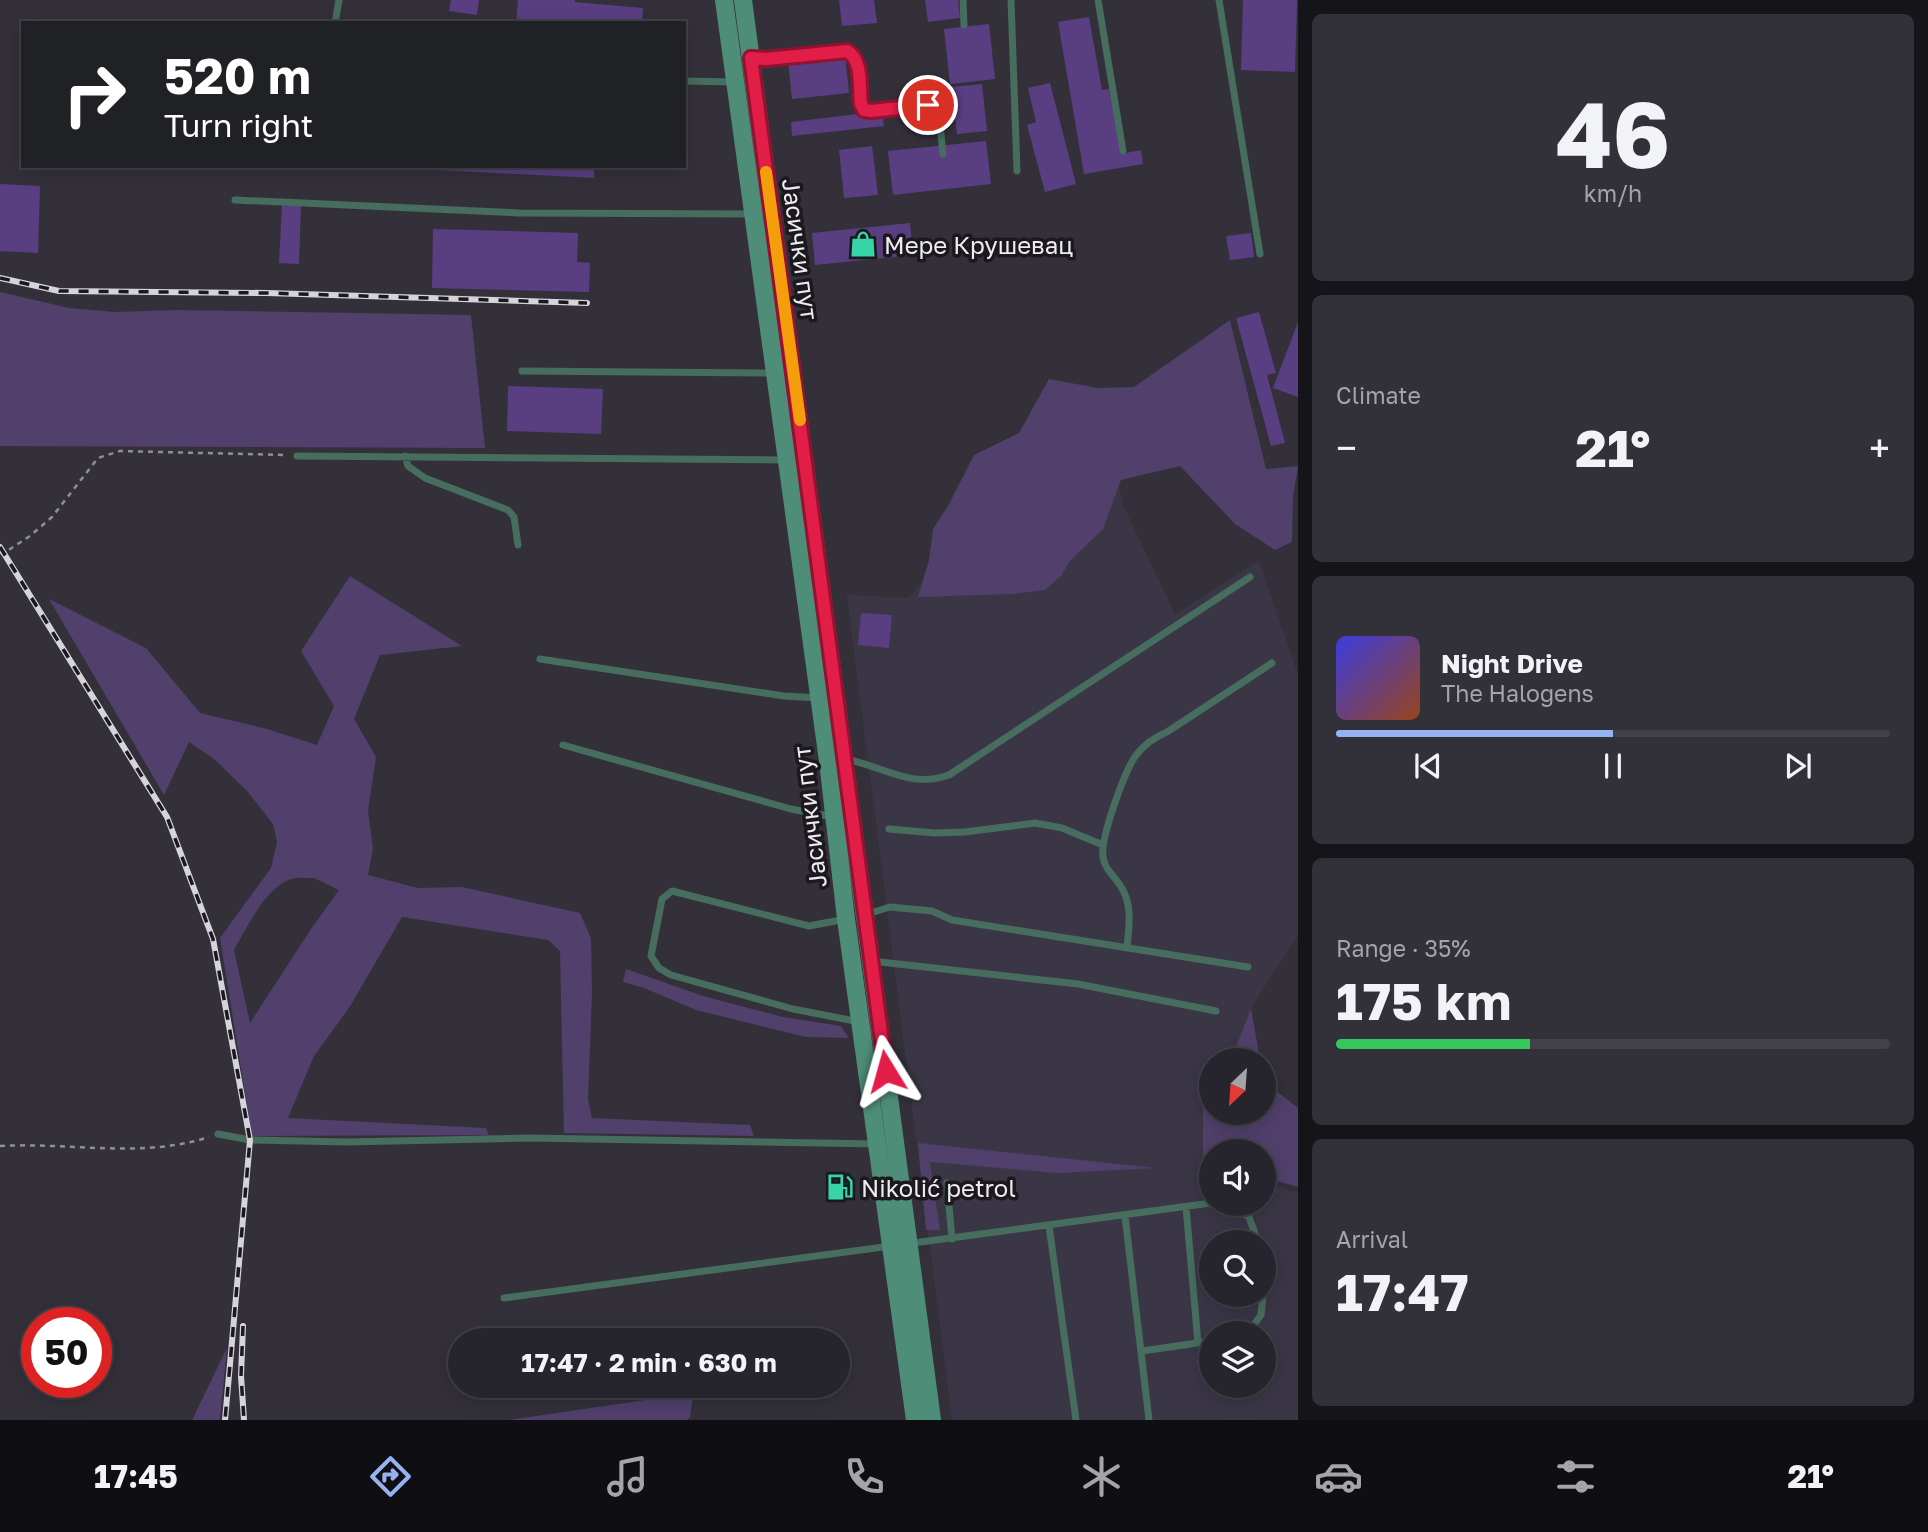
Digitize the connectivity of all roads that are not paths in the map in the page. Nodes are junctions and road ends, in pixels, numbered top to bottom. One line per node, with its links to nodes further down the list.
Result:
1 (339, 0): 8 (lane)
2 (724, 0): 10 (main road, Јасички пут)
3 (744, 0): 11 (main road, Јасички пут)
4 (963, 0): 9 (lane)
5 (1011, 0): 18 (lane)
6 (1098, 0): 16 (lane)
7 (1219, 0): 22 (lane)
8 (335, 21)
9 (964, 25)
10 (731, 53): 11 (main road); 13 (main road, Јасички пут)
11 (751, 58): 14 (main road, Јасички пут); 17 (lane)
12 (686, 81): 13 (lane)
13 (735, 82): 15 (main road, Јасички пут)
14 (758, 114): 15 (main road); 20 (main road, Јасички пут)
15 (739, 116): 21 (main road, Јасички пут)
16 (1123, 151)
17 (943, 154)
18 (1017, 172)
19 (235, 200): 21 (lane)
20 (772, 213): 21 (lane); 24 (main road, Јасички пут)
21 (752, 214): 25 (main road, Јасички пут)
22 (1260, 254)
23 (522, 371): 25 (lane)
24 (793, 372): 25 (lane); 29 (main road, Јасички пут)
25 (774, 373): 28 (main road, Јасички пут)
26 (297, 456): 27 (lane)
27 (405, 456): 28 (lane); 30 (lane)
28 (786, 460): 29 (lane); 35 (main road, Јасички пут)
29 (806, 461): 34 (main road, Јасички пут)
30 (518, 545)
31 (1250, 577): 37 (lane)
32 (540, 659): 35 (lane)
33 (1272, 663): 41 (lane)
34 (837, 696): 35 (lane); 37 (main road, Јасички пут)
35 (818, 698): 37 (main road, Јасички пут)
36 (564, 745): 38 (lane)
37 (836, 760): 38 (main road, Јасички пут); 39 (main road, Јасички пут)
38 (834, 817): 39 (lane); 43 (main road, Јасички пут)
39 (854, 818): 42 (main road, Јасички пут)
40 (889, 829): 41 (lane)
41 (1102, 845): 44 (lane)
42 (864, 915): 43 (lane); 44 (lane); 45 (main road, Јасички пут)
43 (846, 919): 48 (main road, Јасички пут); 48 (lane)
44 (1127, 948): 46 (lane)
45 (872, 961): 47 (lane); 49 (main road, Јасички пут)
46 (1248, 967)
47 (1216, 1011)
48 (861, 1023): 49 (lane); 52 (main road, Јасички пут)
49 (880, 1023): 51 (main road, Јасички пут)
50 (218, 1134): 52 (lane)
51 (895, 1142): 52 (lane); 59 (main road, Јасички пут)
52 (876, 1144): 60 (main road, Јасички пут)
53 (947, 1183): 58 (lane)
54 (1199, 1205): 55 (lane)
55 (1186, 1207): 56 (lane); 62 (lane)
56 (1125, 1216): 57 (lane); 63 (lane)
57 (1049, 1226): 58 (lane); 66 (lane)
58 (952, 1239): 59 (lane)
59 (909, 1244): 60 (lane); 65 (main road, Јасички пут)
60 (890, 1245): 61 (lane); 64 (main road, Јасички пут)
61 (504, 1298)
62 (1198, 1343): 63 (lane)
63 (1142, 1351): 67 (lane)
64 (915, 1420)
65 (932, 1420)
66 (1076, 1420)
67 (1149, 1420)

